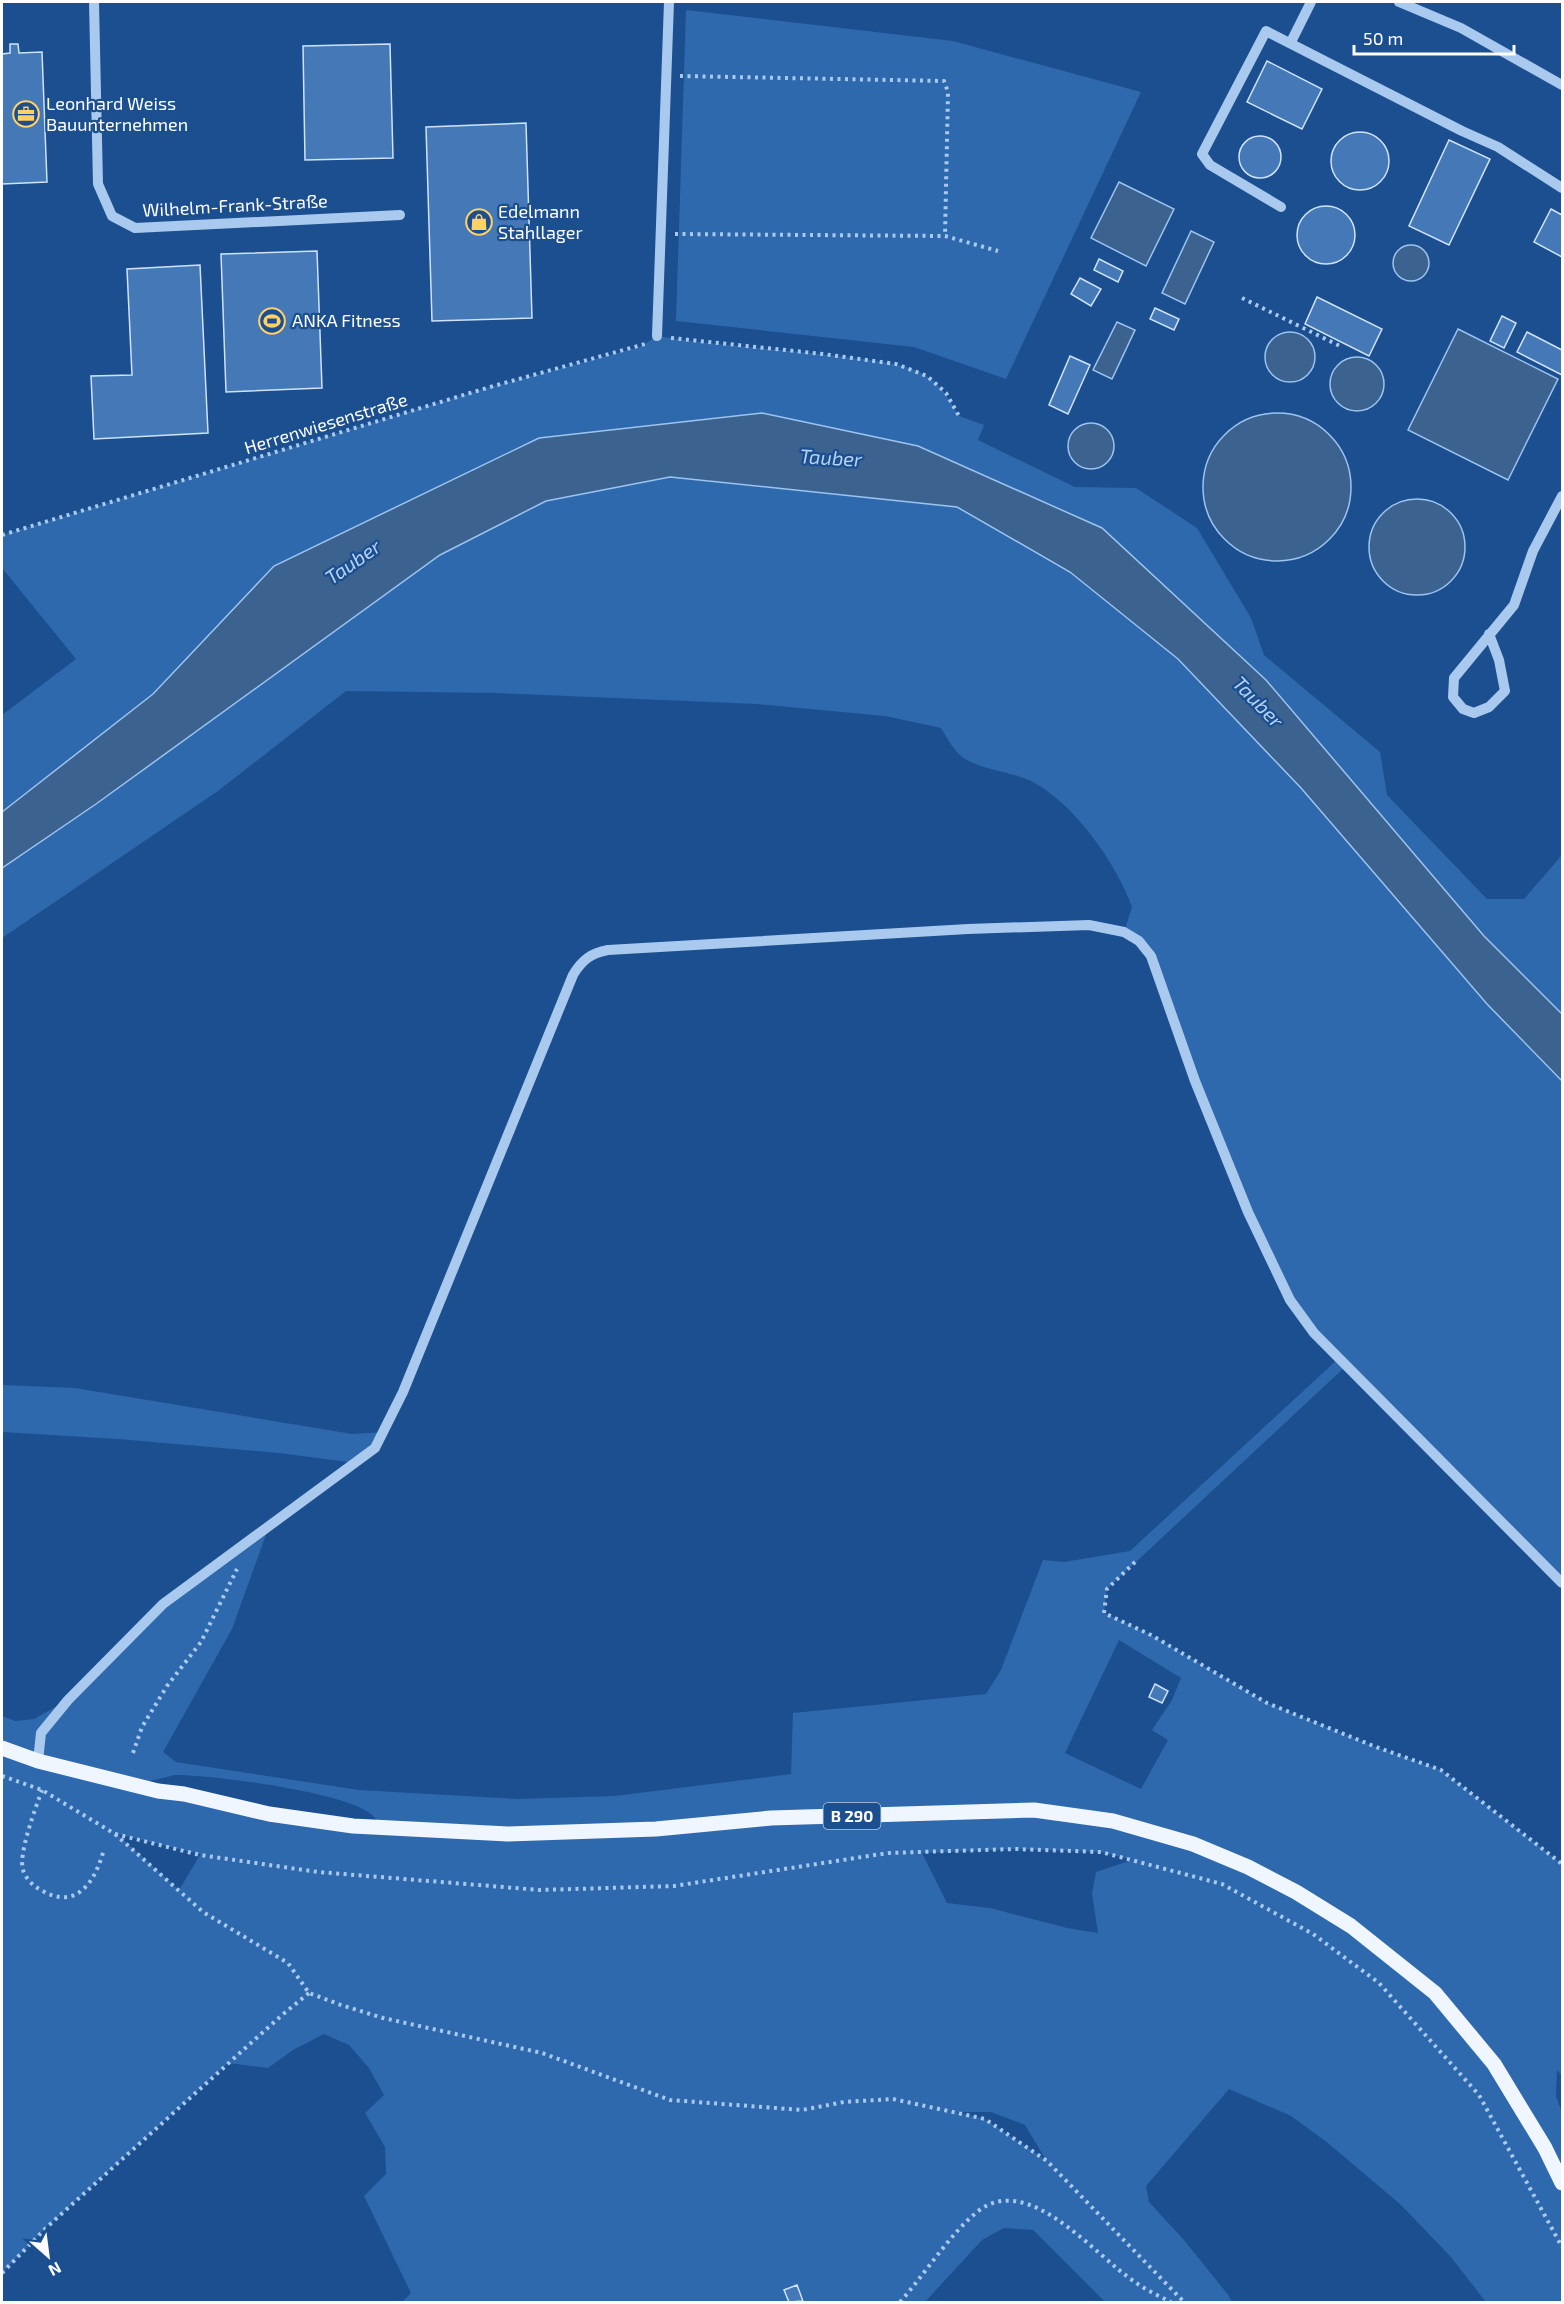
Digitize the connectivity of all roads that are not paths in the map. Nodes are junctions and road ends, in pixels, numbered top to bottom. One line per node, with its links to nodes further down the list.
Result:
1 (94, 2): 9 (street, Wilhelm-Frank-Straße)
2 (669, 2): 10 (street)
3 (1311, 2): 5 (street)
4 (1399, 2): 6 (street)
5 (1291, 42): 7 (street); 8 (street)
6 (1563, 86)
7 (1563, 188)
8 (1281, 207)
9 (400, 215)
10 (657, 336)
11 (1563, 496): 12 (street)
12 (1489, 634): 12 (street)
13 (1563, 1583): 15 (street)
14 (2, 1748): 15 (main road, B 290)
15 (38, 1761): 16 (main road, B 290)
16 (1563, 2183)

